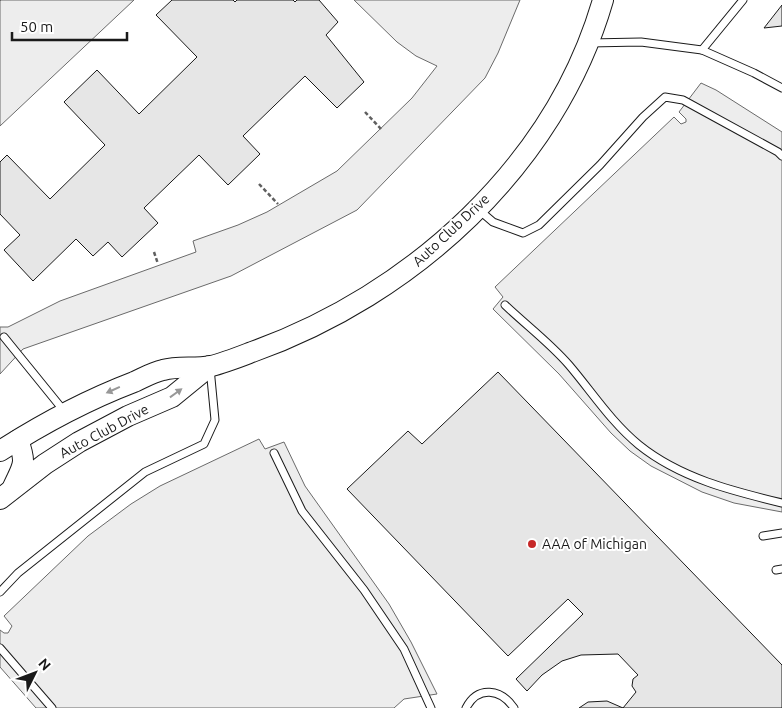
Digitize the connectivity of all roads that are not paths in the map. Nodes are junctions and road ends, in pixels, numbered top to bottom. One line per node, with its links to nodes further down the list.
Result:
1 (603, 0): 3 (street, Auto Club Drive)
2 (743, 0): 4 (lane)
3 (588, 43): 4 (lane); 7 (street, Auto Club Drive)
4 (702, 50): 5 (lane)
5 (782, 88)
6 (782, 156): 7 (lane)
7 (477, 208): 10 (street, Auto Club Drive)
8 (505, 305): 17 (lane)
9 (4, 337): 11 (lane)
10 (210, 366): 11 (street, Auto Club Drive, one-way to 11); 13 (street, Auto Club Drive, one-way to 10); 20 (lane)
11 (66, 413): 12 (street, Auto Club Drive); 13 (street)
12 (18, 440): 14 (street, Auto Club Drive); 16 (street)
13 (80, 442): 16 (street, Auto Club Drive)
14 (0, 451)
15 (274, 453): 23 (lane)
16 (6, 494)
17 (782, 503)
18 (782, 533): 19 (lane)
19 (763, 536)
20 (0, 592)
21 (0, 648): 22 (lane)
22 (52, 708)
23 (431, 708)
24 (466, 708): 25 (lane)
25 (514, 708)

